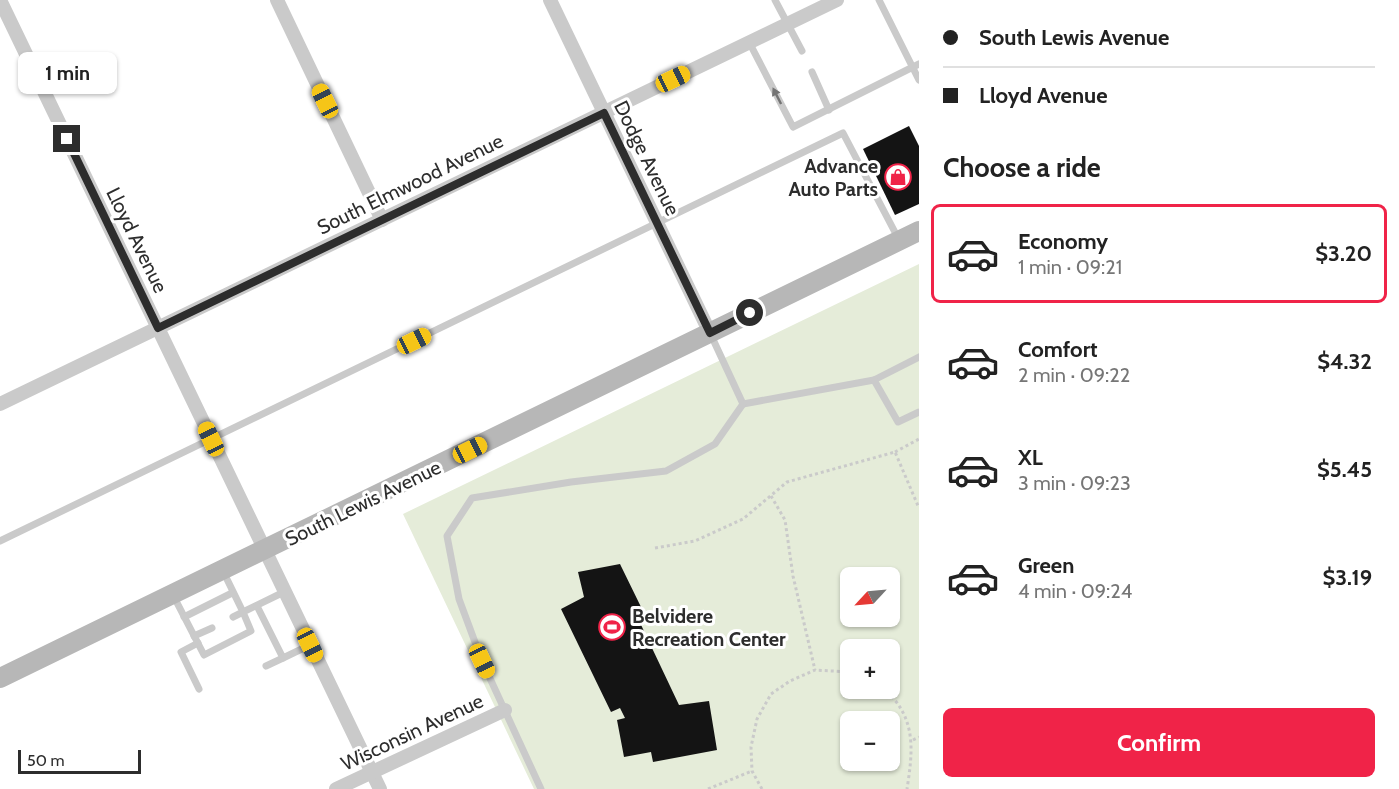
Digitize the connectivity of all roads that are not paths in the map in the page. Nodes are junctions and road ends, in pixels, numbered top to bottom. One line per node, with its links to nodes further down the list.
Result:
1 (0, 0): 19 (street, Lloyd Avenue)
2 (277, 0): 15 (street)
3 (550, 0): 14 (street, Dodge Avenue)
4 (775, 0): 7 (lane)
5 (837, 0): 7 (street, South Elmwood Avenue)
6 (879, 0): 10 (lane)
7 (789, 23): 8 (street, South Elmwood Avenue); 9 (lane)
8 (749, 42): 13 (lane, one-way to 8); 14 (street, South Elmwood Avenue)
9 (802, 51)
10 (916, 66): 12 (lane); 13 (lane)
11 (812, 72): 13 (lane)
12 (919, 80)
13 (829, 110)
14 (604, 113): 15 (street, South Elmwood Avenue); 16 (street, Dodge Avenue)
15 (382, 220): 19 (street, South Elmwood Avenue)
16 (657, 223): 18 (lane); 20 (street, Dodge Avenue); 26 (lane)
17 (919, 231): 18 (main road, South Lewis Avenue)
18 (899, 240): 20 (main road, South Lewis Avenue)
19 (158, 328): 23 (street, South Elmwood Avenue); 26 (street, Lloyd Avenue)
20 (710, 333): 24 (lane); 28 (main road, South Lewis Avenue)
21 (919, 357): 22 (lane)
22 (874, 380): 24 (lane); 25 (lane)
23 (0, 404)
24 (743, 404): 44 (lane)
25 (919, 412)
26 (211, 439): 27 (lane); 28 (street, Lloyd Avenue)
27 (0, 541)
28 (264, 551): 29 (main road, South Lewis Avenue); 30 (street, Lloyd Avenue)
29 (223, 571): 31 (lane); 32 (main road, South Lewis Avenue)
30 (284, 592): 33 (lane); 39 (street, Lloyd Avenue)
31 (232, 593): 34 (lane); 35 (lane)
32 (173, 595): 35 (lane); 42 (main road, South Lewis Avenue)
33 (257, 606): 34 (lane); 40 (lane)
34 (243, 612): 36 (lane); 38 (lane)
35 (184, 617): 38 (lane)
36 (233, 617)
37 (212, 628): 38 (lane)
38 (196, 640): 43 (lane)
39 (310, 645): 40 (lane); 45 (street, Lloyd Avenue)
40 (283, 658): 41 (lane)
41 (266, 666)
42 (0, 678)
43 (199, 688)
44 (505, 710): 45 (street, Wisconsin Avenue); 48 (lane)
45 (372, 772): 46 (street, Wisconsin Avenue); 47 (street, Lloyd Avenue)
46 (336, 789)
47 (380, 789)
48 (541, 789)

